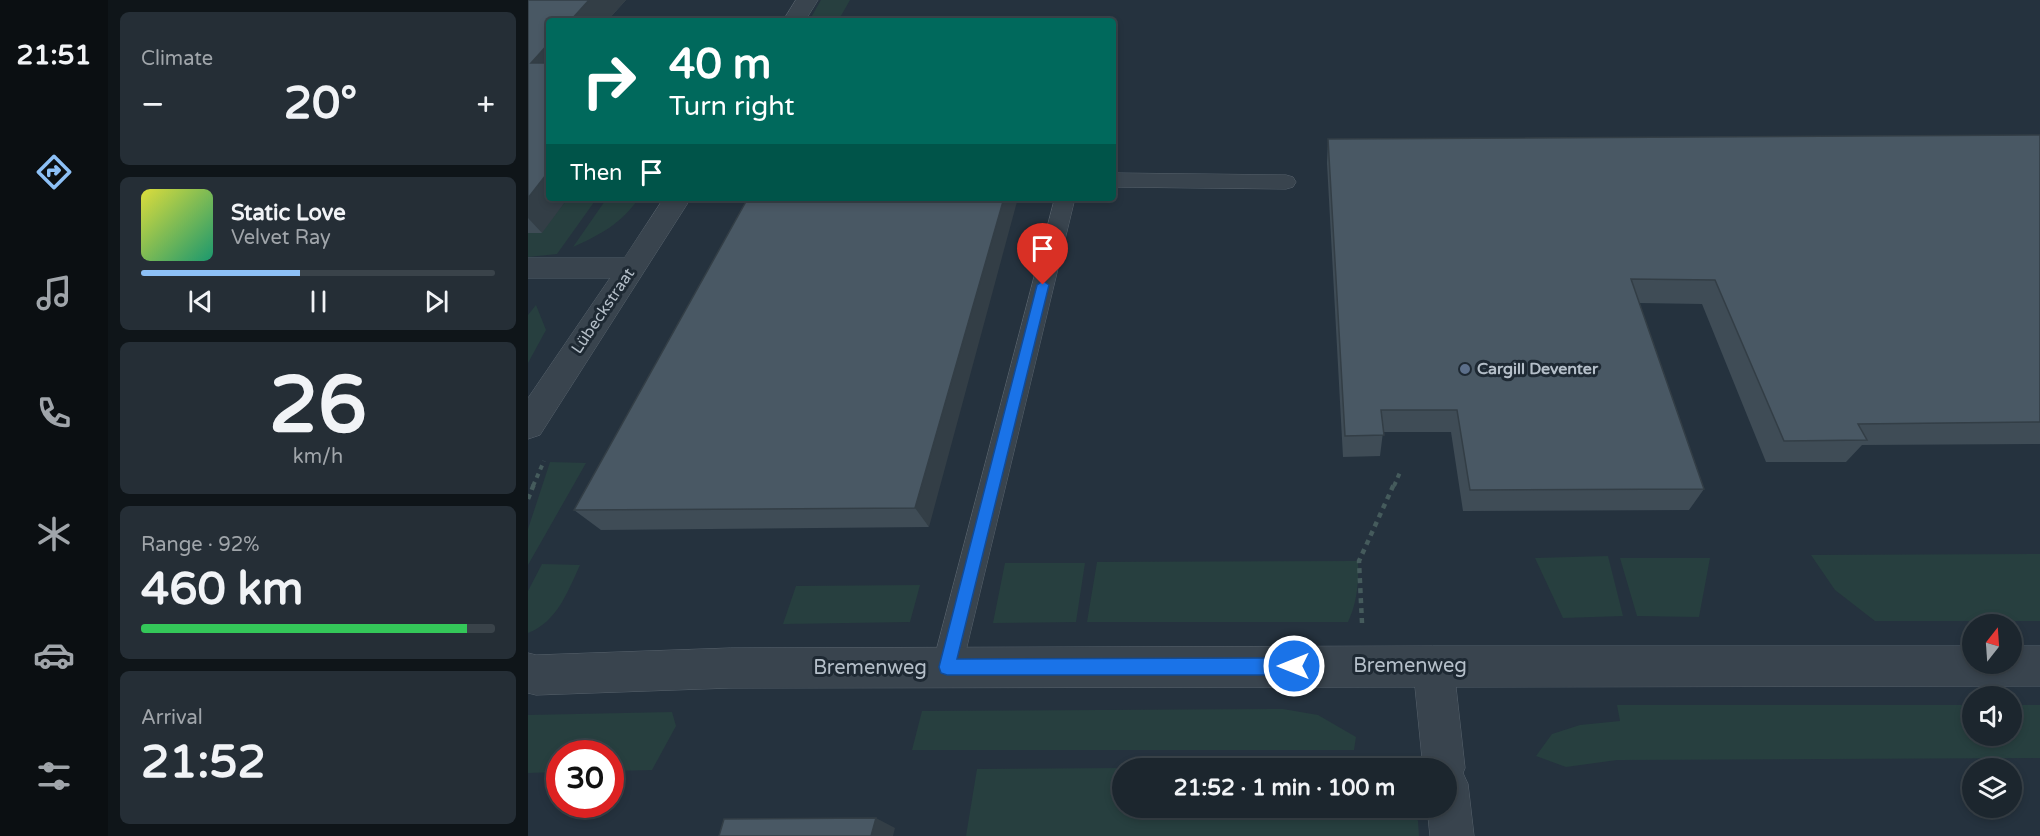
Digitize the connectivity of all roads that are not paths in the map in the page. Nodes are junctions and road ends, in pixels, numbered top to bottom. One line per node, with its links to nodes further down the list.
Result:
1 (807, 0): 2 (street)
2 (796, 18)
3 (1116, 180): 4 (lane)
4 (1286, 182)
5 (676, 201): 8 (street, Lübeckstraat)
6 (1064, 201): 12 (lane)
7 (528, 268): 8 (street)
8 (633, 268): 9 (street, Lübeckstraat)
9 (528, 425)
10 (1433, 666): 11 (street, Bremenweg); 12 (street, Bremenweg); 14 (street)
11 (2040, 666)
12 (947, 667): 13 (street, Bremenweg)
13 (528, 674)
14 (1443, 758)
15 (1450, 818): 16 (street)
16 (1452, 836)

